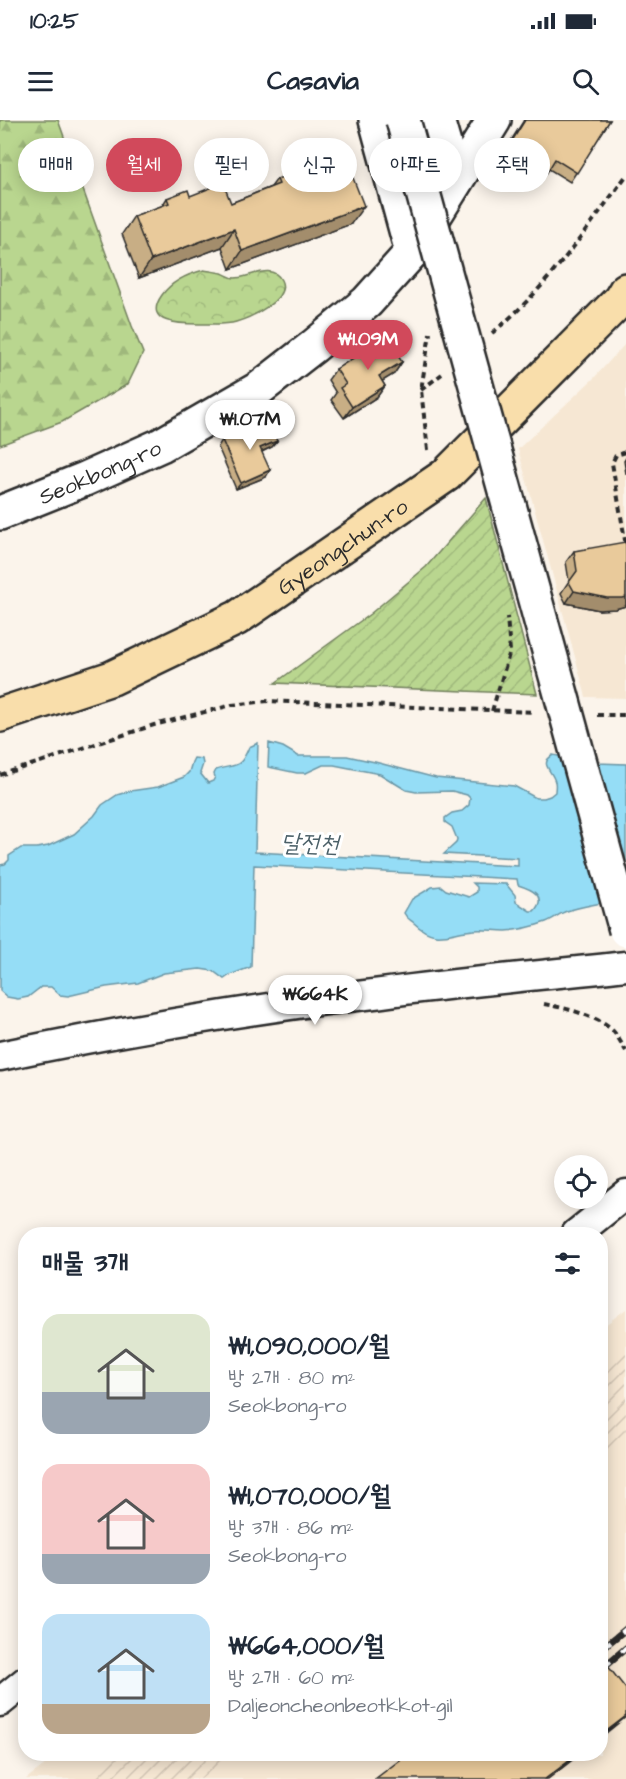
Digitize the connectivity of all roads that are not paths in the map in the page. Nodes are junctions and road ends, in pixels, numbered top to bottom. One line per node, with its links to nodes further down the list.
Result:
1 (376, 120): 8 (main road)
2 (403, 120): 12 (main road, bridge)
3 (437, 120): 5 (main road)
4 (494, 120): 6 (main road, Seokbong-ro)
5 (442, 138)
6 (462, 171)
7 (449, 192): 8 (main road, Seokbong-ro)
8 (412, 252): 10 (main road, Seokbong-ro)
9 (626, 290): 11 (main road, Gyeongchun-ro)
10 (0, 513)
11 (0, 715)
12 (626, 930)
13 (626, 966): 14 (street)
14 (0, 1056)
15 (626, 1194): 16 (street)
16 (585, 1227)
17 (18, 1687): 18 (street)
18 (0, 1702)

